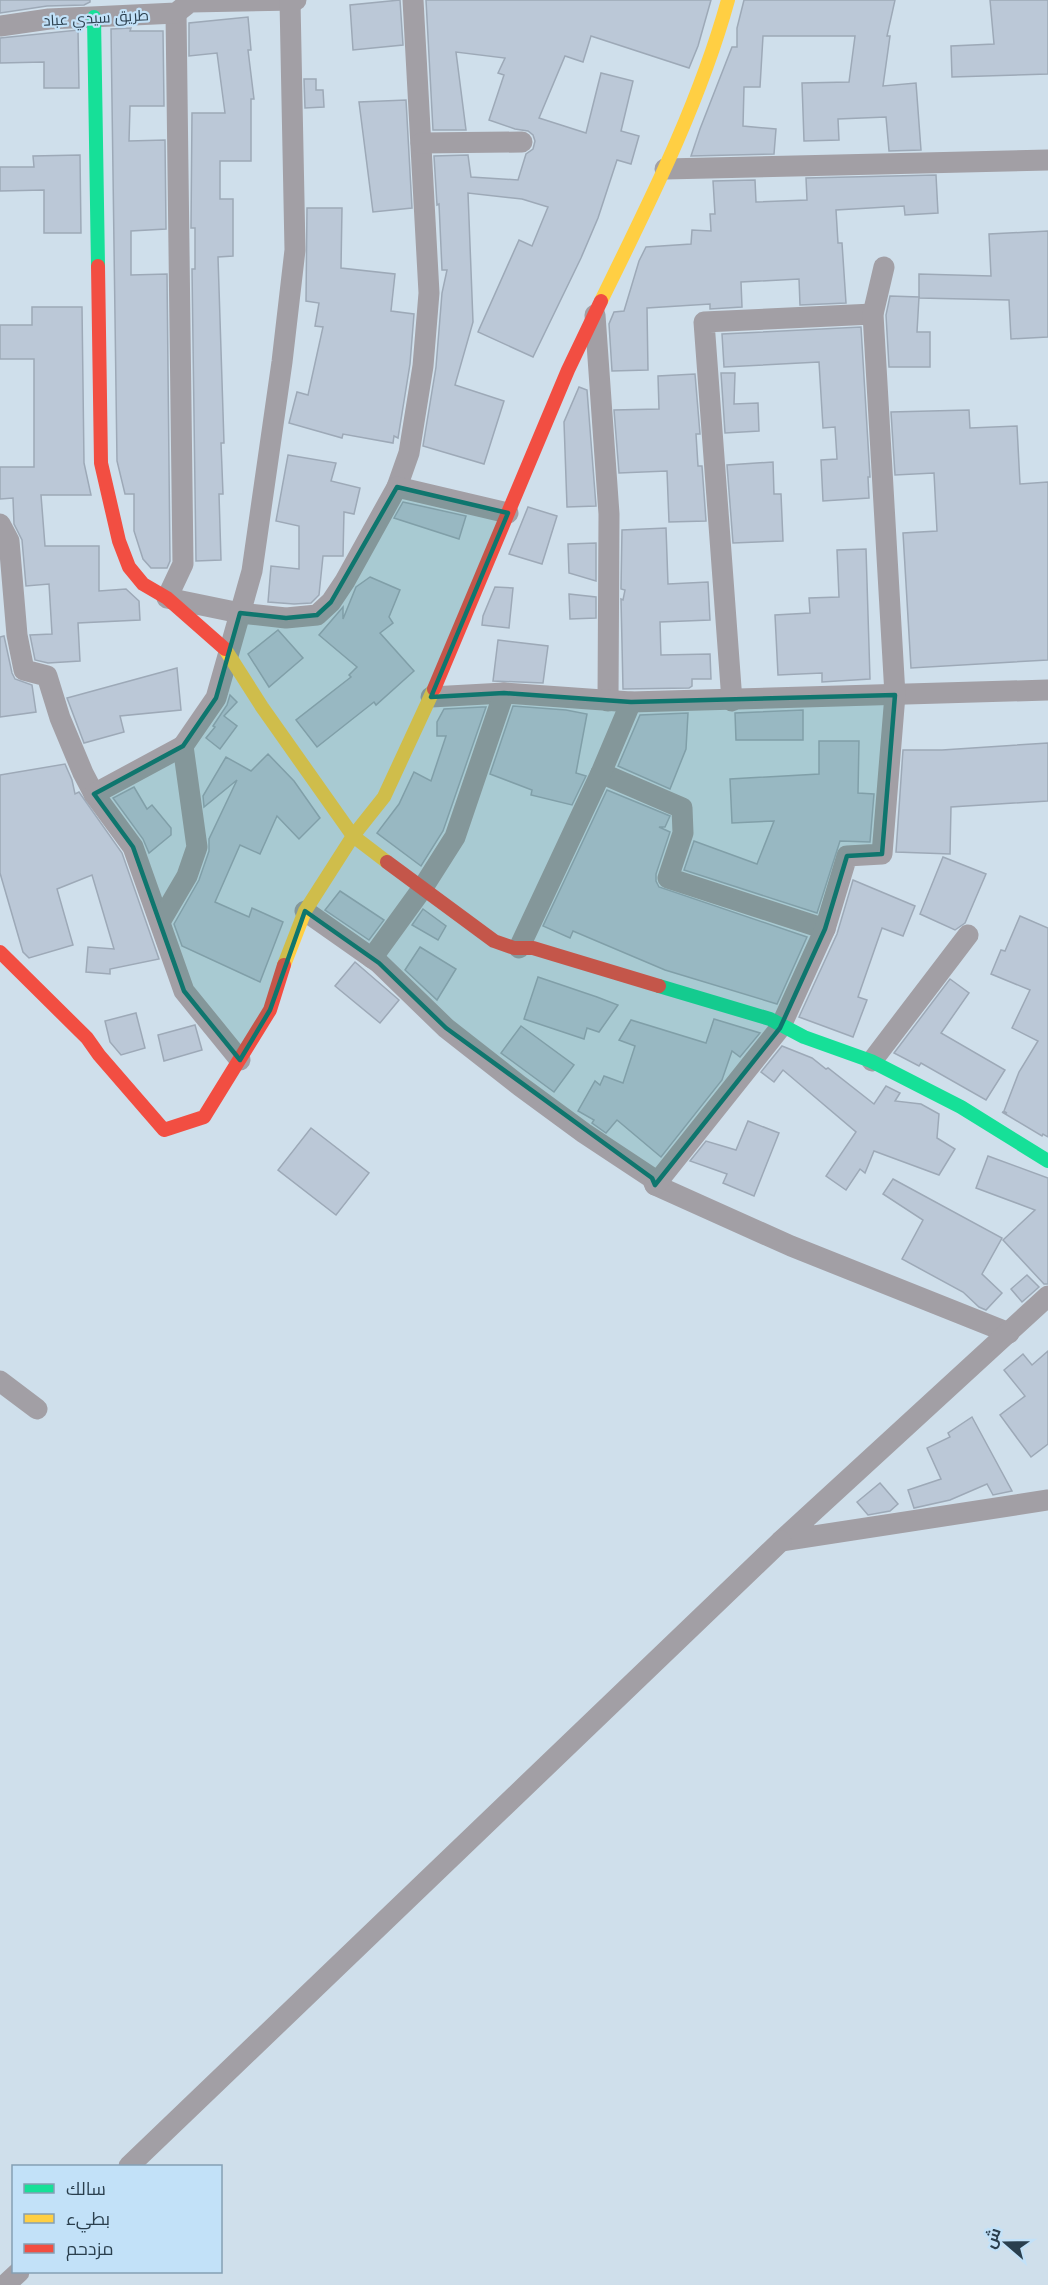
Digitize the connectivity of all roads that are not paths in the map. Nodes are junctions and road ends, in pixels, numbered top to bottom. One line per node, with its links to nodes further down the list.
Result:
1 (296, 0): 4 (street, طريق سيدي عباد)
2 (413, 0): 10 (street)
3 (728, 0): 12 (street)
4 (290, 1): 5 (street, طريق سيدي عباد); 20 (street)
5 (186, 5): 7 (street, طريق سيدي عباد); 19 (street)
6 (49, 9): 7 (street, طريق سيدي عباد); 8 (street, طريق سيدي عباد)
7 (94, 17): 19 (street)
8 (0, 26)
9 (522, 142): 10 (street)
10 (420, 143): 16 (street)
11 (1048, 160): 12 (street)
12 (665, 169): 14 (street)
13 (884, 267): 15 (street)
14 (595, 314): 17 (street); 26 (street)
15 (873, 314): 24 (street); 27 (street)
16 (397, 487): 17 (street); 20 (street)
17 (508, 513): 25 (street)
18 (0, 524): 31 (street)
19 (167, 598): 20 (street); 21 (street)
20 (240, 613): 21 (street)
21 (227, 653): 29 (street); 32 (street)
22 (1048, 690): 24 (street)
23 (504, 693): 25 (street); 26 (street); 33 (street)
24 (895, 695): 27 (street); 36 (street)
25 (431, 697): 32 (street)
26 (608, 701): 28 (street)
27 (732, 701): 28 (street)
28 (631, 702): 30 (street)
29 (183, 746): 31 (street); 35 (street)
30 (602, 773): 36 (street); 38 (street)
31 (94, 794): 35 (street)
32 (353, 836): 33 (street); 34 (street)
33 (422, 889): 38 (street); 40 (street)
34 (304, 911): 40 (street); 42 (street)
35 (160, 922): 42 (street)
36 (825, 930): 41 (street)
37 (968, 935): 43 (street)
38 (519, 948): 41 (street)
39 (0, 952): 42 (street)
40 (372, 958): 45 (street)
41 (780, 1028): 43 (street); 45 (street)
42 (240, 1060)
43 (872, 1061): 44 (street)
44 (1048, 1161)
45 (655, 1185): 47 (street)
46 (1048, 1296): 47 (street)
47 (1009, 1333): 51 (street)
48 (0, 1381): 49 (street)
49 (37, 1409)
50 (1048, 1500): 51 (street)
51 (781, 1541): 52 (street)
52 (130, 2165)
53 (17, 2273): 54 (street)
54 (5, 2285)

